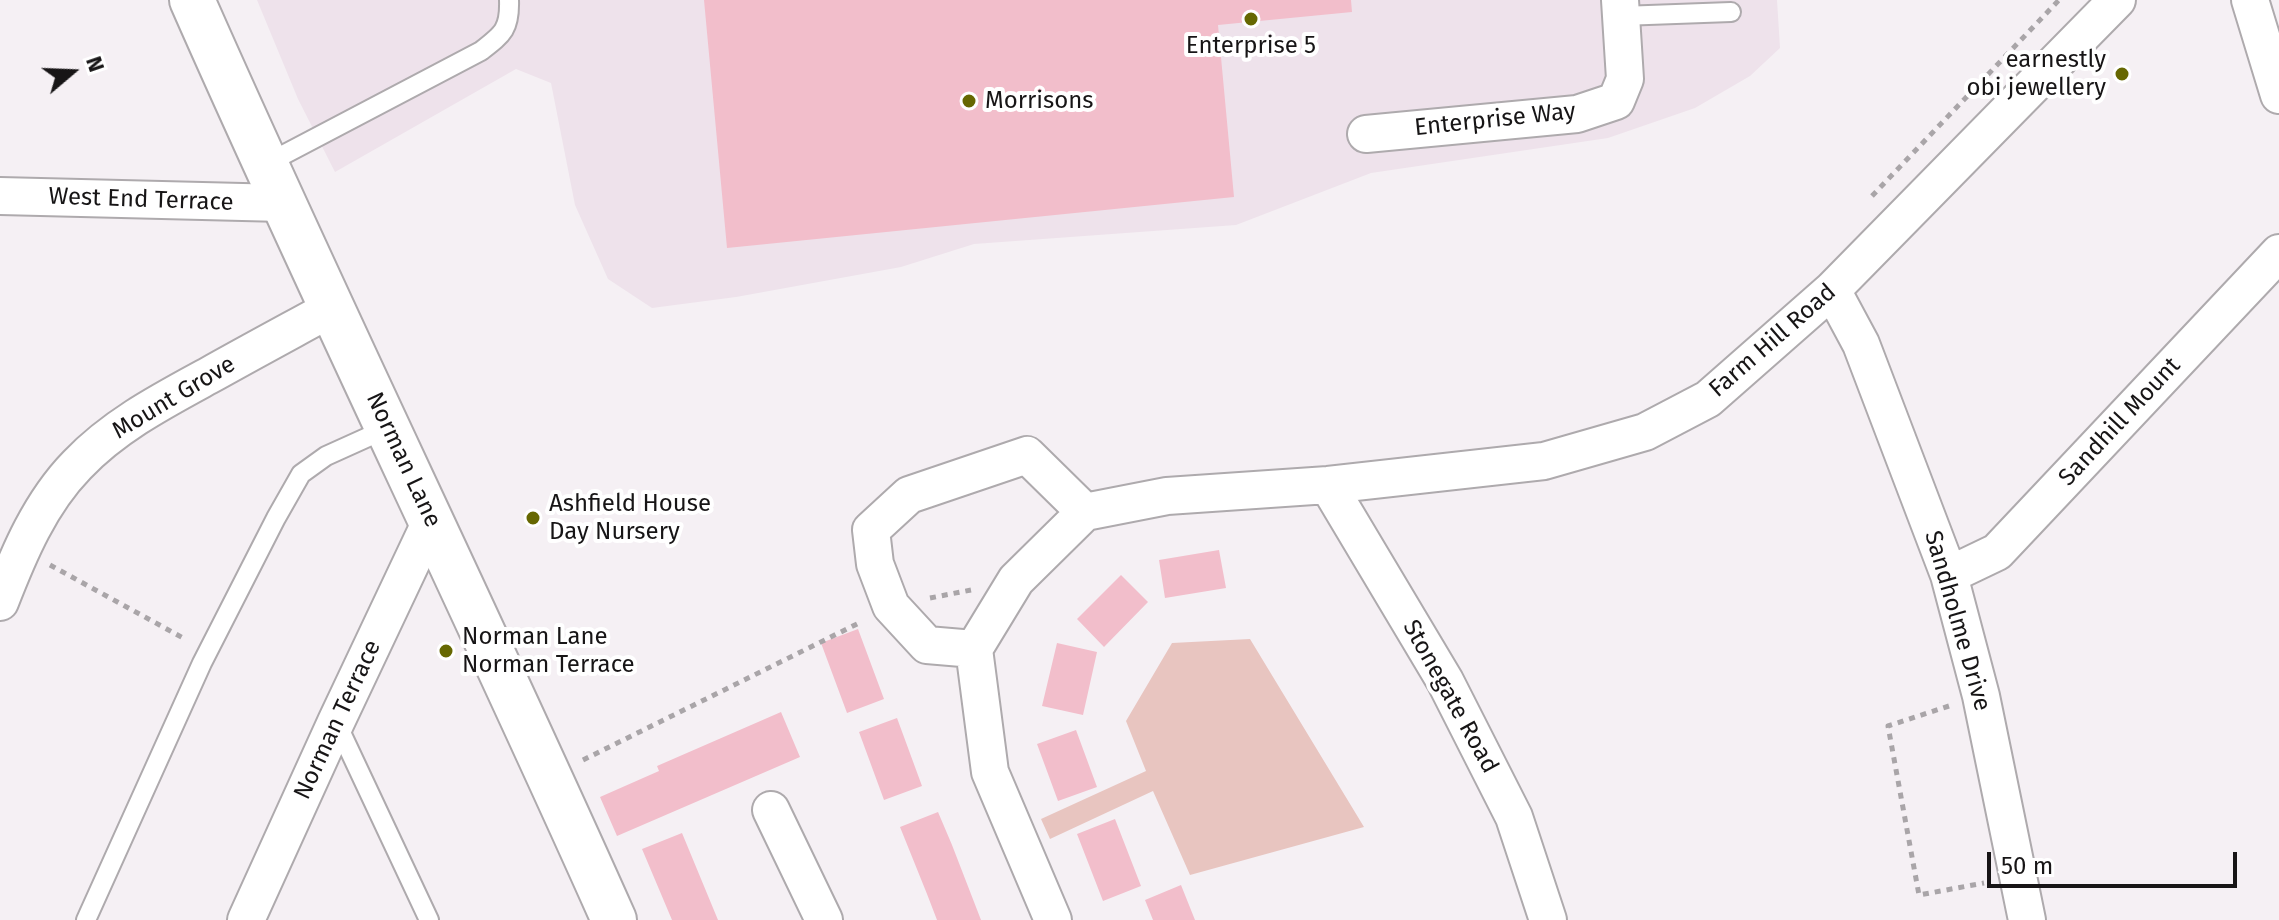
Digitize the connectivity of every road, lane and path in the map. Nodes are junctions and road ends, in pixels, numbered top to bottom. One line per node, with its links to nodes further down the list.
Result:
1 (192, 0): 10 (street, Norman Lane)
2 (509, 0): 10 (lane)
3 (2059, 0): 13 (path)
4 (2117, 0): 15 (street, Farm Hill Road)
5 (2250, 0): 8 (street)
6 (1620, 8): 7 (lane); 9 (street, Enterprise Way)
7 (1731, 12)
8 (2279, 95)
9 (1366, 134)
10 (264, 165): 12 (street, Norman Lane)
11 (0, 196): 12 (street, West End Terrace)
12 (283, 203): 16 (street, Norman Lane)
13 (1862, 206)
14 (2279, 253): 22 (street, Sandhill Mount)
15 (1832, 290): 18 (street, Farm Hill Road); 22 (street, Sandholme Drive)
16 (332, 308): 17 (street, Norman Lane); 21 (street, Mount Grove)
17 (388, 428): 20 (street, Norman Lane); 27 (lane)
18 (1328, 485): 19 (street, Farm Hill Road); 39 (street, Stonegate Road)
19 (1085, 512): 23 (street); 25 (street)
20 (431, 521): 29 (street, Norman Terrace); 30 (street, Norman Lane)
21 (21, 550): 24 (street, Mount Grove); 27 (path)
22 (1949, 575): 28 (street, Sandholme Drive)
23 (1016, 580): 25 (path); 26 (street)
24 (0, 602)
25 (891, 606): 26 (street); 30 (path)
26 (974, 649): 38 (street)
27 (208, 652): 33 (lane)
28 (1981, 696): 32 (street, Sandholme Drive); 32 (path)
29 (336, 722): 34 (street, Norman Terrace); 35 (lane)
30 (550, 777): 36 (street, Norman Lane)
31 (771, 810): 37 (street)
32 (2019, 876): 40 (street, Sandholme Drive)
33 (86, 920)
34 (246, 920)
35 (429, 920)
36 (614, 920)
37 (824, 920)
38 (1053, 920)
39 (1548, 920)
40 (2027, 920)

